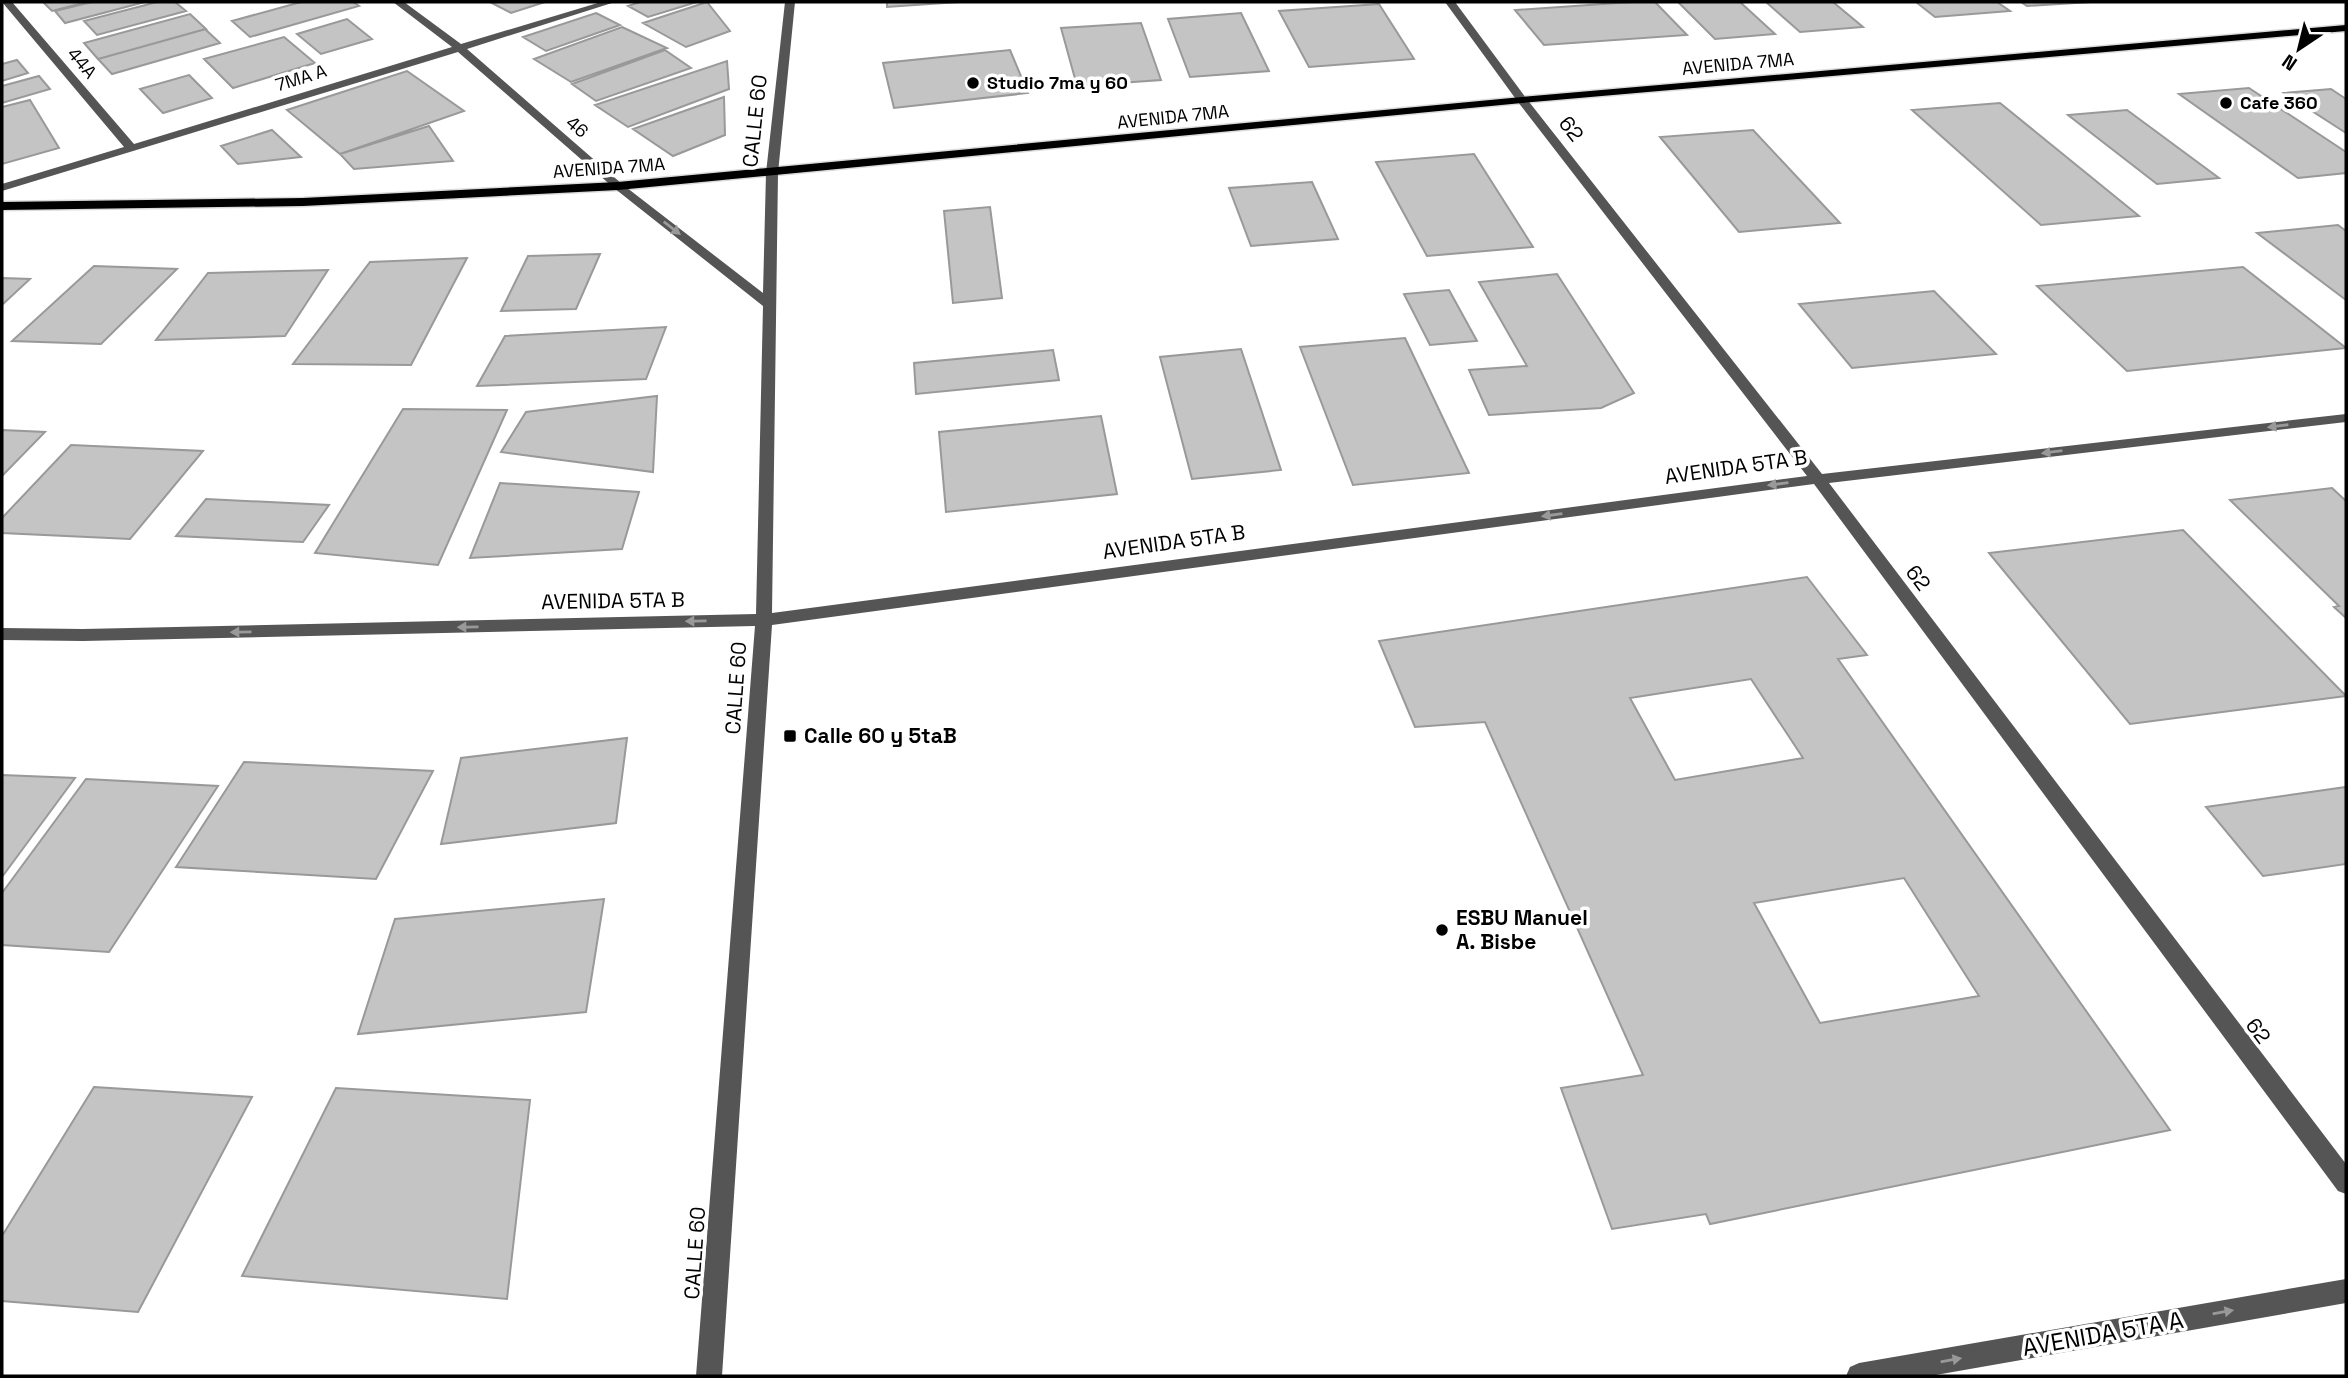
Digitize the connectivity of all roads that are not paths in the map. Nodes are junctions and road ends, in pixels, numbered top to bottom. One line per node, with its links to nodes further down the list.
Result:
1 (7, 2): 9 (street, 44A)
2 (398, 2): 7 (street, 46)
3 (610, 2): 7 (street, 7MA A)
4 (790, 2): 10 (street, CALLE 60)
5 (1450, 2): 8 (street, 62)
6 (2346, 28): 8 (main road, AVENIDA 7MA)
7 (460, 48): 9 (street, 7MA A); 11 (street, 46)
8 (1522, 100): 10 (main road, AVENIDA 7MA); 16 (street, 62)
9 (131, 147): 12 (street, 7MA A)
10 (772, 173): 11 (main road, AVENIDA 7MA); 14 (street, CALLE 60)
11 (618, 186): 13 (main road, AVENIDA 7MA); 14 (street, 46, one-way to 14)
12 (2, 188)
13 (2, 206)
14 (768, 303): 17 (street, CALLE 60)
15 (2346, 418): 16 (street, AVENIDA 5TA B, one-way to 16)
16 (1818, 479): 17 (street, AVENIDA 5TA B, one-way to 17); 19 (street, 62)
17 (764, 620): 18 (street, AVENIDA 5TA B, one-way to 18); 21 (street, CALLE 60)
18 (2, 634)
19 (2346, 1183)
20 (2346, 1291): 22 (street, AVENIDA 5TA A, one-way to 20)
21 (709, 1376)
22 (1859, 1376)

